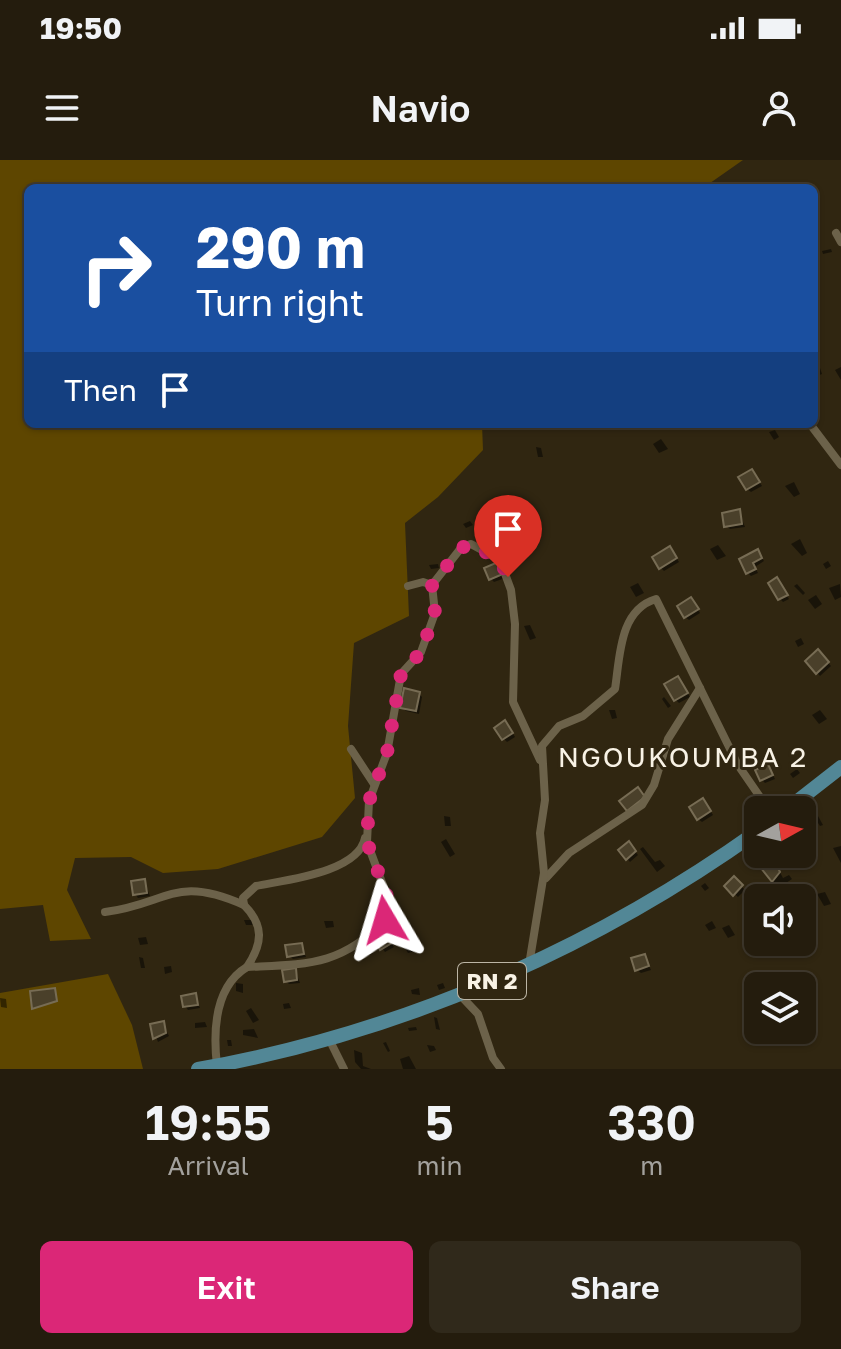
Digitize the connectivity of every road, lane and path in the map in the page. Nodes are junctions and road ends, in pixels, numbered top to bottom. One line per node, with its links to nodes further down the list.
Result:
1 (836, 233): 2 (street)
2 (841, 242)
3 (813, 428): 4 (street)
4 (841, 465)
5 (432, 585): 6 (street); 9 (street); 11 (street)
6 (408, 586)
7 (700, 688): 9 (street); 12 (street); 16 (street)
8 (351, 749): 11 (street)
9 (540, 760): 16 (street)
10 (841, 767): 13 (main road)
11 (374, 784): 14 (street)
12 (759, 796)
13 (804, 796)
14 (366, 826): 17 (street); 20 (street)
15 (744, 840): 19 (main road, RN 2)
16 (543, 882): 19 (street)
17 (244, 905): 18 (street); 20 (street)
18 (105, 912)
19 (529, 965): 21 (main road, RN 2)
20 (247, 967): 23 (street)
21 (460, 995): 22 (main road, RN 2); 26 (street)
22 (329, 1039): 23 (main road, RN 2); 25 (street)
23 (218, 1067): 24 (main road, RN 2)
24 (198, 1069)
25 (344, 1069)
26 (501, 1069)

